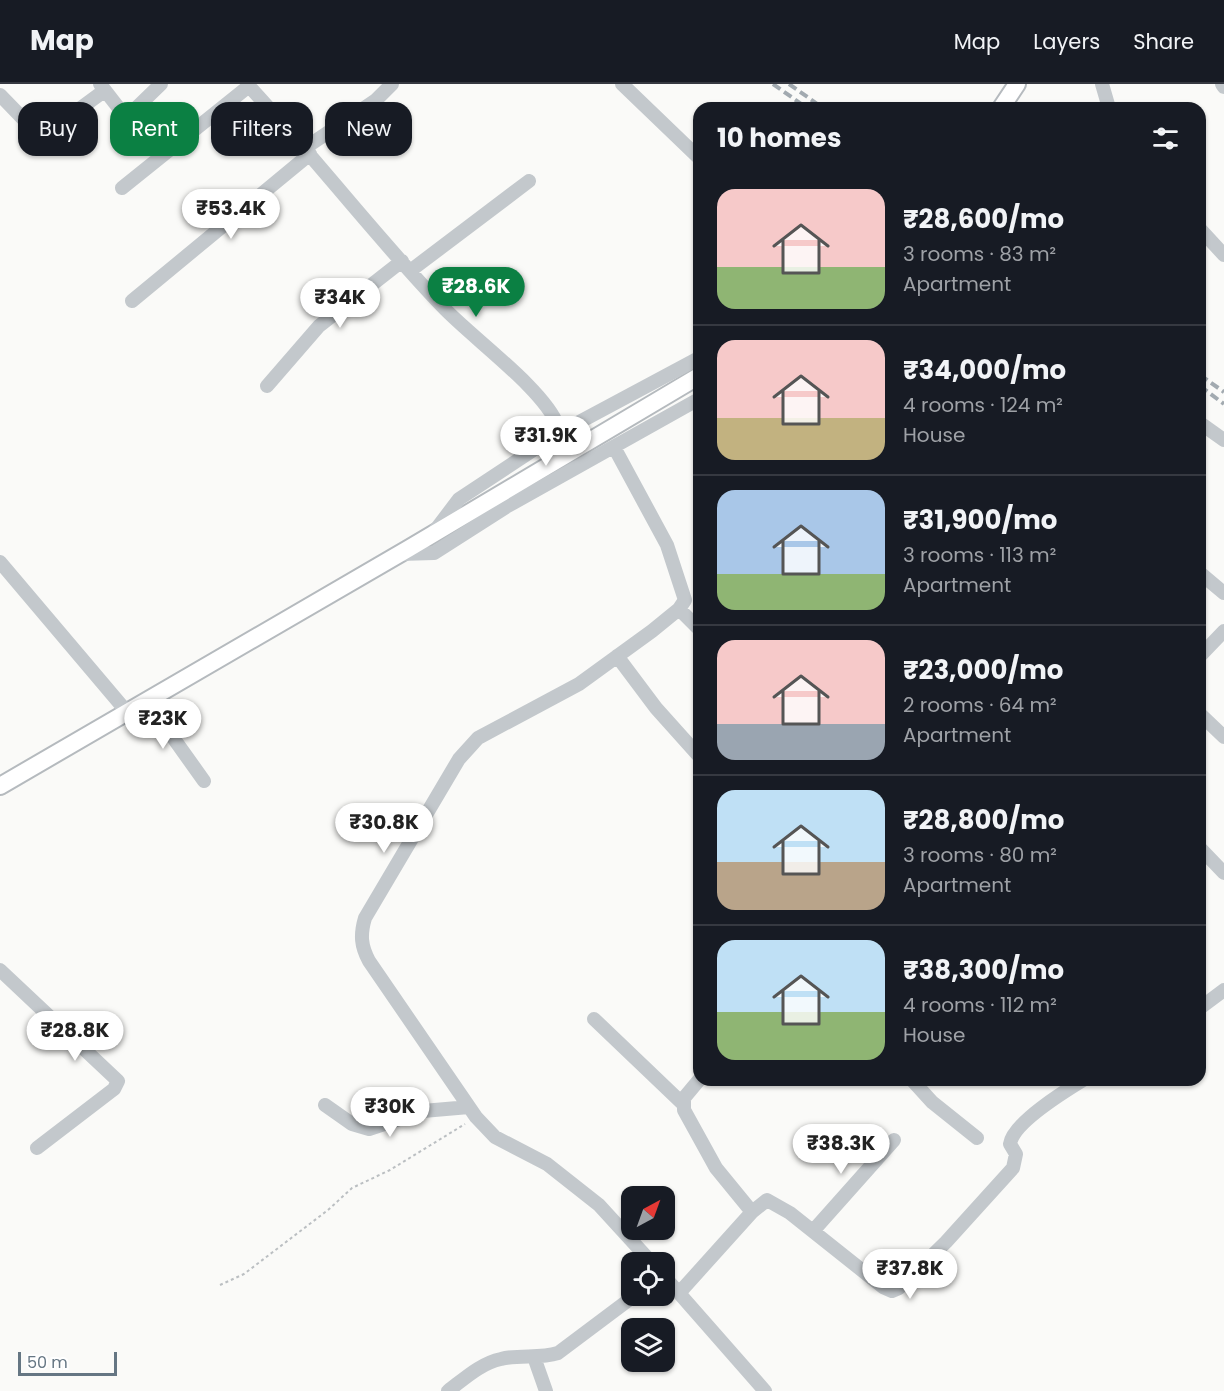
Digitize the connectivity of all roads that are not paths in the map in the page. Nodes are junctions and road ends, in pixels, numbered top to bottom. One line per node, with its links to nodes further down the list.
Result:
1 (161, 84): 7 (street)
2 (392, 84): 12 (street)
3 (622, 84): 13 (street)
4 (1017, 84): 10 (main road)
5 (1102, 84): 11 (street)
6 (248, 85): 9 (street); 17 (street)
7 (102, 87): 8 (street)
8 (0, 96)
9 (263, 102)
10 (1004, 102)
11 (1107, 102)
12 (313, 147)
13 (693, 152)
14 (302, 156): 21 (street)
15 (312, 156): 20 (street)
16 (529, 181): 20 (street)
17 (122, 188)
18 (1206, 236): 19 (street)
19 (1224, 255)
20 (406, 266): 24 (street); 27 (street)
21 (132, 301)
22 (693, 361): 27 (street)
23 (693, 379): 30 (main road)
24 (267, 386)
25 (693, 402): 29 (street)
26 (1206, 427): 28 (street)
27 (556, 434): 30 (street)
28 (1224, 440)
29 (614, 447): 31 (street); 35 (street)
30 (433, 534): 31 (main road)
31 (400, 554): 40 (main road)
32 (0, 562): 41 (street)
33 (1206, 578): 34 (street)
34 (1224, 593)
35 (679, 609): 36 (street); 39 (street)
36 (693, 623)
37 (1224, 632): 38 (street)
38 (1206, 650)
39 (617, 656): 44 (street); 58 (street)
40 (147, 701): 41 (main road); 45 (street)
41 (127, 712): 46 (main road)
42 (1206, 720): 43 (street)
43 (1224, 737)
44 (693, 749)
45 (204, 781)
46 (0, 786)
47 (1206, 857): 48 (street)
48 (1224, 873)
49 (0, 970): 61 (street)
50 (1224, 990): 51 (street)
51 (1206, 1004)
52 (594, 1019): 56 (street)
53 (695, 1086): 56 (street)
54 (917, 1086): 59 (street)
55 (1074, 1086): 63 (street)
56 (683, 1104): 62 (street)
57 (325, 1105): 58 (street)
58 (473, 1112): 64 (street)
59 (977, 1138)
60 (894, 1140): 63 (street)
61 (37, 1148)
62 (752, 1212): 63 (street); 66 (street)
63 (813, 1231)
64 (642, 1252)
65 (675, 1287): 66 (street)
66 (680, 1292): 71 (street)
67 (621, 1306): 68 (street)
68 (534, 1357): 69 (street); 70 (street)
69 (448, 1391)
70 (546, 1391)
71 (765, 1391)

